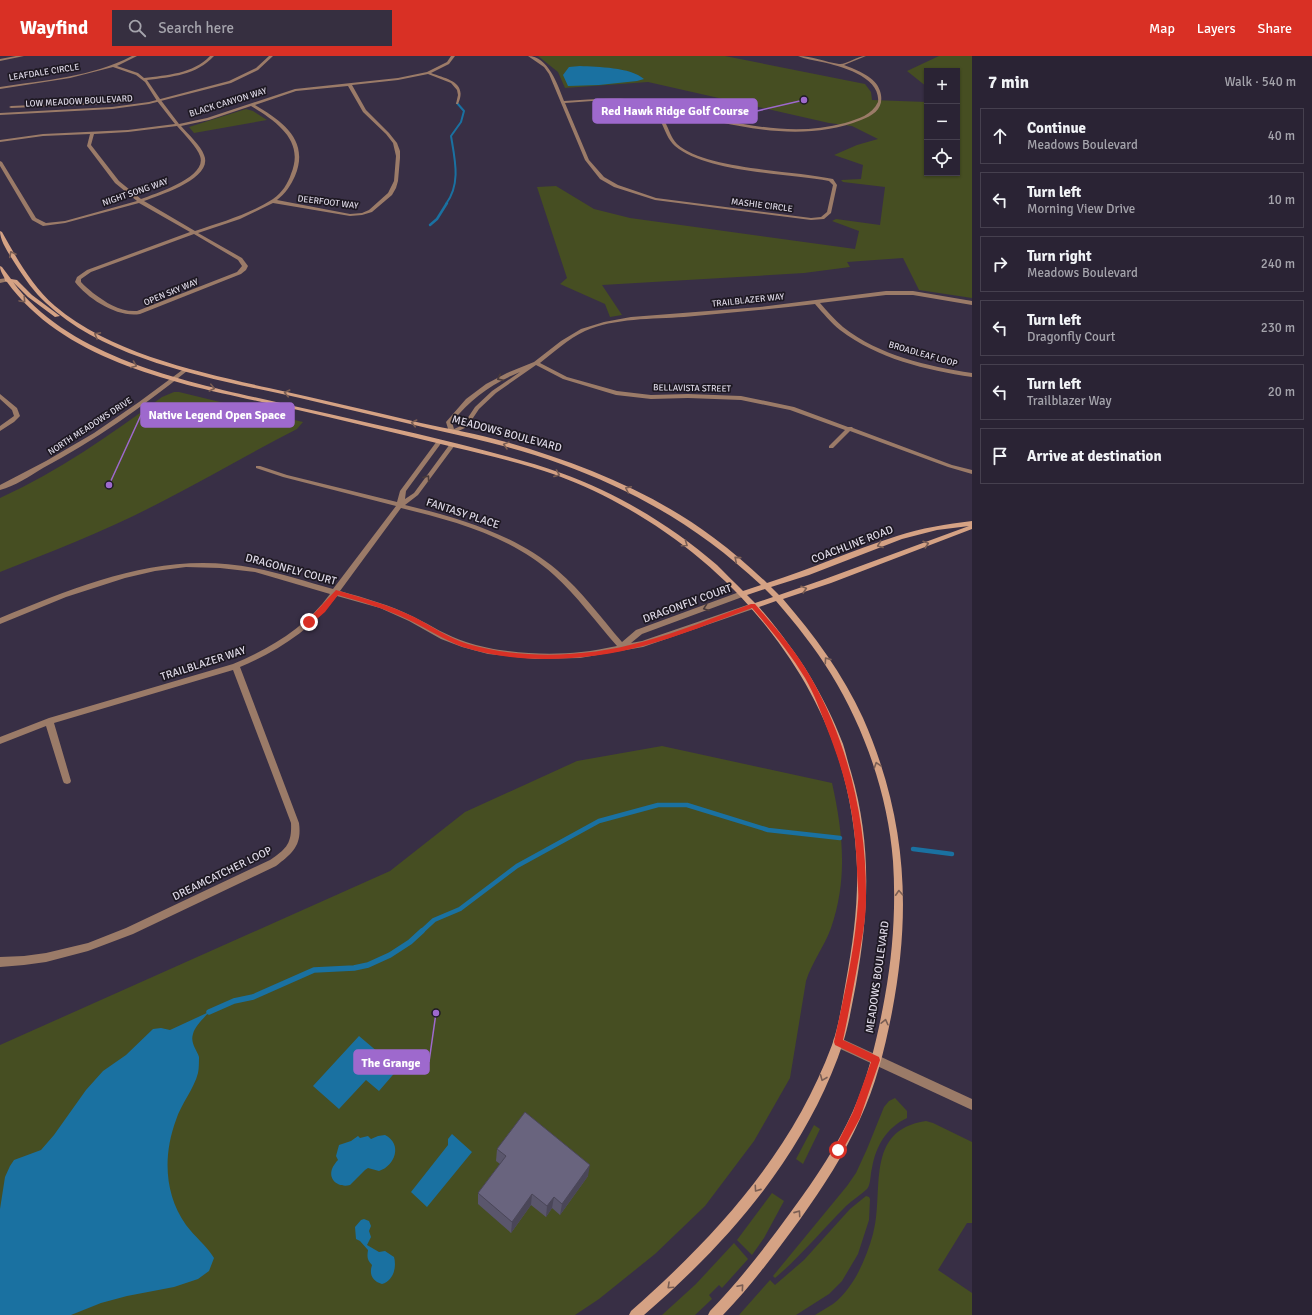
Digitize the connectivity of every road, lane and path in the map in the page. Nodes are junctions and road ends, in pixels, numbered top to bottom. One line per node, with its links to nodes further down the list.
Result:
1 (22, 56): 9 (street, LEAFDALE CIRCLE)
2 (135, 56): 10 (street, LEAFDALE CIRCLE)
3 (212, 56): 13 (street)
4 (271, 56): 16 (street, LOW MEADOW BOULEVARD)
5 (453, 56): 12 (street, BLACK CANYON WAY)
6 (530, 56): 17 (street, MASHIE CIRCLE)
7 (800, 56): 11 (street)
8 (864, 56): 11 (street)
9 (0, 60)
10 (113, 66): 13 (street, NIGHT SONG WAY); 15 (street, LEAFDALE CIRCLE)
11 (842, 66): 21 (street)
12 (428, 73): 14 (street, BLACK CANYON WAY); 18 (street)
13 (143, 79): 16 (street, NIGHT SONG WAY)
14 (349, 84): 19 (street, BLACK CANYON WAY); 28 (street, DEERFOOT WAY)
15 (0, 88)
16 (158, 100): 20 (street, LOW MEADOW BOULEVARD); 22 (street, LOW MEADOW BOULEVARD); 23 (street, NIGHT SONG WAY)
17 (562, 102): 21 (street); 21 (street, MASHIE CIRCLE)
18 (457, 103)
19 (251, 104): 23 (street, BLACK CANYON WAY); 28 (street)
20 (0, 109)
21 (673, 109)
22 (0, 114)
23 (179, 125): 24 (street, BLACK CANYON WAY); 27 (street, NIGHT SONG WAY)
24 (92, 133): 25 (street, BLACK CANYON WAY); 27 (street, OPEN SKY WAY)
25 (0, 141)
26 (0, 162): 27 (street, NIGHT SONG WAY)
27 (140, 201): 30 (street, OPEN SKY WAY)
28 (272, 201): 30 (street)
29 (0, 232): 36 (main road, MEADOWS BOULEVARD, one-way to 29)
30 (194, 232): 30 (street, OPEN SKY WAY)
31 (0, 268): 32 (main road)
32 (7, 280): 33 (street); 36 (main road); 40 (main road, one-way to 40)
33 (0, 282)
34 (816, 302): 35 (street, TRAILBLAZER WAY); 37 (street, TRAILBLAZER WAY); 39 (street, BROADLEAF LOOP)
35 (972, 303)
36 (71, 320): 38 (main road, MEADOWS BOULEVARD, one-way to 36)
37 (536, 364): 43 (street, BELLAVISTA STREET); 45 (street, TRAILBLAZER WAY); 45 (street, TRAILBLAZER WAY, one-way to 45)
38 (185, 370): 40 (street, NORTH MEADOWS DRIVE); 45 (main road, MEADOWS BOULEVARD, one-way to 38)
39 (972, 375)
40 (174, 379): 42 (main road, one-way to 42); 51 (street, NORTH MEADOWS DRIVE)
41 (0, 396): 44 (street)
42 (348, 420): 45 (main road); 46 (main road)
43 (850, 428): 48 (street); 50 (street, BELLAVISTA STREET)
44 (0, 429)
45 (452, 432): 55 (main road, MEADOWS BOULEVARD, one-way to 45)
46 (439, 442): 47 (main road); 52 (street, TRAILBLAZER WAY)
47 (452, 445): 52 (street, TRAILBLAZER WAY, one-way to 47); 57 (main road, one-way to 57)
48 (831, 447)
49 (258, 467): 52 (street, FANTASY PLACE)
50 (972, 472)
51 (0, 488)
52 (400, 505): 56 (street, TRAILBLAZER WAY); 61 (street, FANTASY PLACE)
53 (972, 523): 55 (main road, COACHLINE ROAD, one-way to 55)
54 (972, 527): 58 (main road, one-way to 54)
55 (766, 586): 57 (main road, COACHLINE ROAD); 58 (main road, MEADOWS BOULEVARD)
56 (336, 592): 60 (street, DRAGONFLY COURT); 61 (street, DRAGONFLY COURT); 62 (street, TRAILBLAZER WAY)
57 (742, 594): 59 (main road); 61 (street, DRAGONFLY COURT, one-way to 61)
58 (777, 598): 59 (main road); 68 (main road, MEADOWS BOULEVARD, one-way to 58)
59 (753, 606): 61 (street, DRAGONFLY COURT); 67 (main road)
60 (0, 621)
61 (622, 647)
62 (236, 666): 63 (street, TRAILBLAZER WAY); 66 (street, DREAMCATCHER LOOP)
63 (49, 721): 64 (street, TRAILBLAZER WAY); 65 (street)
64 (0, 741)
65 (67, 781)
66 (0, 962)
67 (838, 1042): 68 (street); 70 (main road, one-way to 70)
68 (876, 1060): 69 (street); 71 (main road, MEADOWS BOULEVARD, one-way to 68)
69 (972, 1105)
70 (635, 1315)
71 (714, 1315)

